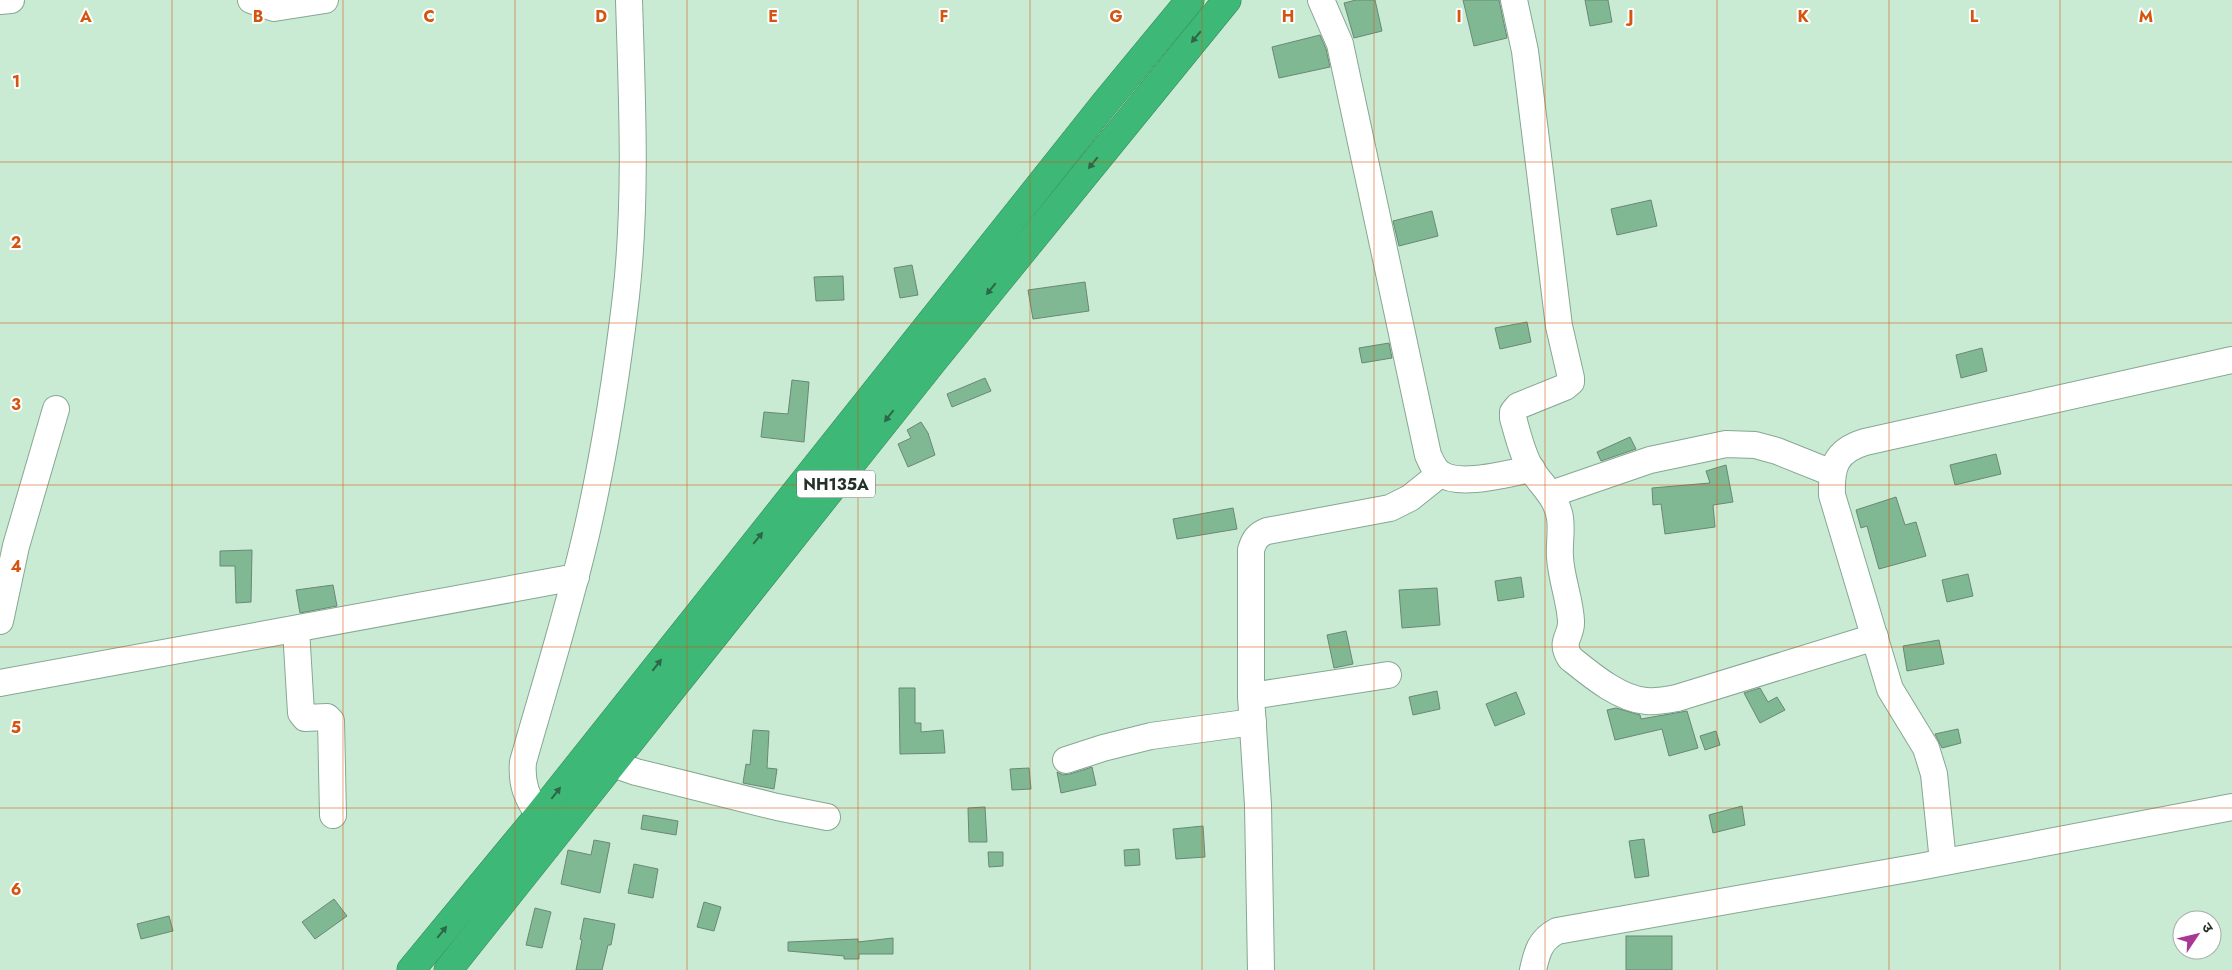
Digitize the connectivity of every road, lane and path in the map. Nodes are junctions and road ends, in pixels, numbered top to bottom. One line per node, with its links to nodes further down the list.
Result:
1 (11, 0): 9 (street)
2 (250, 0): 3 (street)
3 (325, 0)
4 (629, 0): 16 (street)
5 (1190, 0): 28 (highway, NH135A, one-way to 5)
6 (1227, 0): 25 (highway, NH135A, one-way to 25)
7 (1321, 0): 14 (street)
8 (1514, 0): 12 (street)
9 (0, 1)
10 (2232, 360): 13 (street)
11 (56, 409): 17 (street)
12 (1532, 469): 14 (street); 15 (street)
13 (1832, 473): 15 (street); 19 (street)
14 (1440, 474): 22 (street)
15 (1551, 494): 19 (street)
16 (576, 577): 18 (street); 28 (street)
17 (0, 621)
18 (296, 629): 21 (street); 27 (street)
19 (1875, 637): 30 (street)
20 (1388, 675): 22 (street)
21 (0, 683)
22 (1251, 696): 23 (street)
23 (1253, 722): 24 (street); 33 (street)
24 (1066, 760)
25 (613, 764): 29 (street); 32 (highway, NH135A)
26 (2232, 807): 30 (street)
27 (333, 815)
28 (538, 815): 31 (highway, NH135A, one-way to 28)
29 (827, 817)
30 (1943, 862): 34 (street)
31 (412, 970)
32 (448, 970)
33 (1261, 970)
34 (1533, 970)

